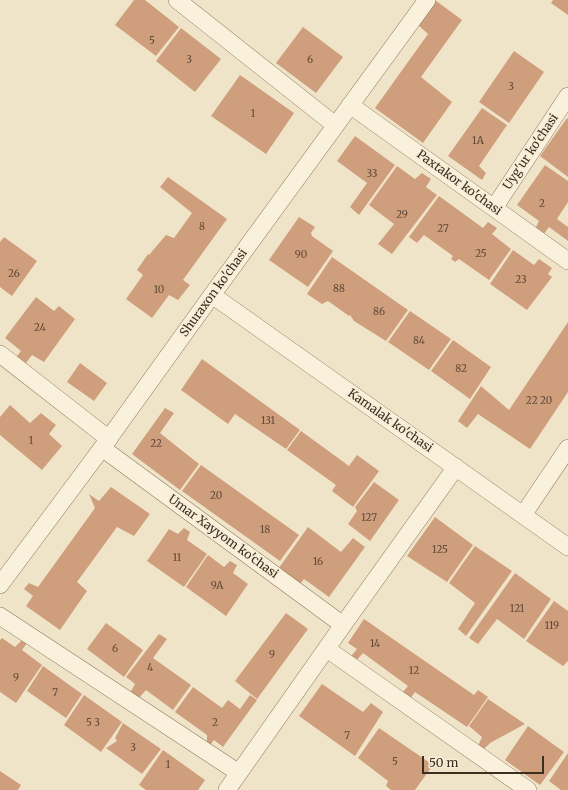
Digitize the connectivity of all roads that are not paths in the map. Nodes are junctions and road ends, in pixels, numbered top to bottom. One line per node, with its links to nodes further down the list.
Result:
1 (177, 0): 5 (street)
2 (427, 0): 4 (street, Shuraxon ko'chasi)
3 (568, 96): 6 (street, Uyg'ur ko'chasi)
4 (350, 105): 5 (street, Shuraxon ko'chasi); 6 (street, Paxtakor ko'chasi)
5 (335, 125): 8 (street, Shuraxon ko'chasi)
6 (494, 208): 7 (street, Paxtakor ko'chasi)
7 (568, 261)
8 (212, 295): 10 (street, Shuraxon ko'chasi); 12 (street, Kamalak ko'chasi)
9 (0, 354): 10 (street, Umar Xayyom ko'chasi)
10 (106, 444): 15 (street, Shuraxon ko'chasi); 17 (street, Umar Xayyom ko'chasi)
11 (568, 448): 13 (street)
12 (456, 468): 13 (street, Kamalak ko'chasi); 17 (street)
13 (523, 515): 14 (street, Kamalak ko'chasi)
14 (568, 547)
15 (0, 586)
16 (0, 616): 19 (street)
17 (343, 625): 18 (street)
18 (327, 649): 19 (street); 21 (street)
19 (239, 773): 20 (street)
20 (227, 790)
21 (528, 790)

